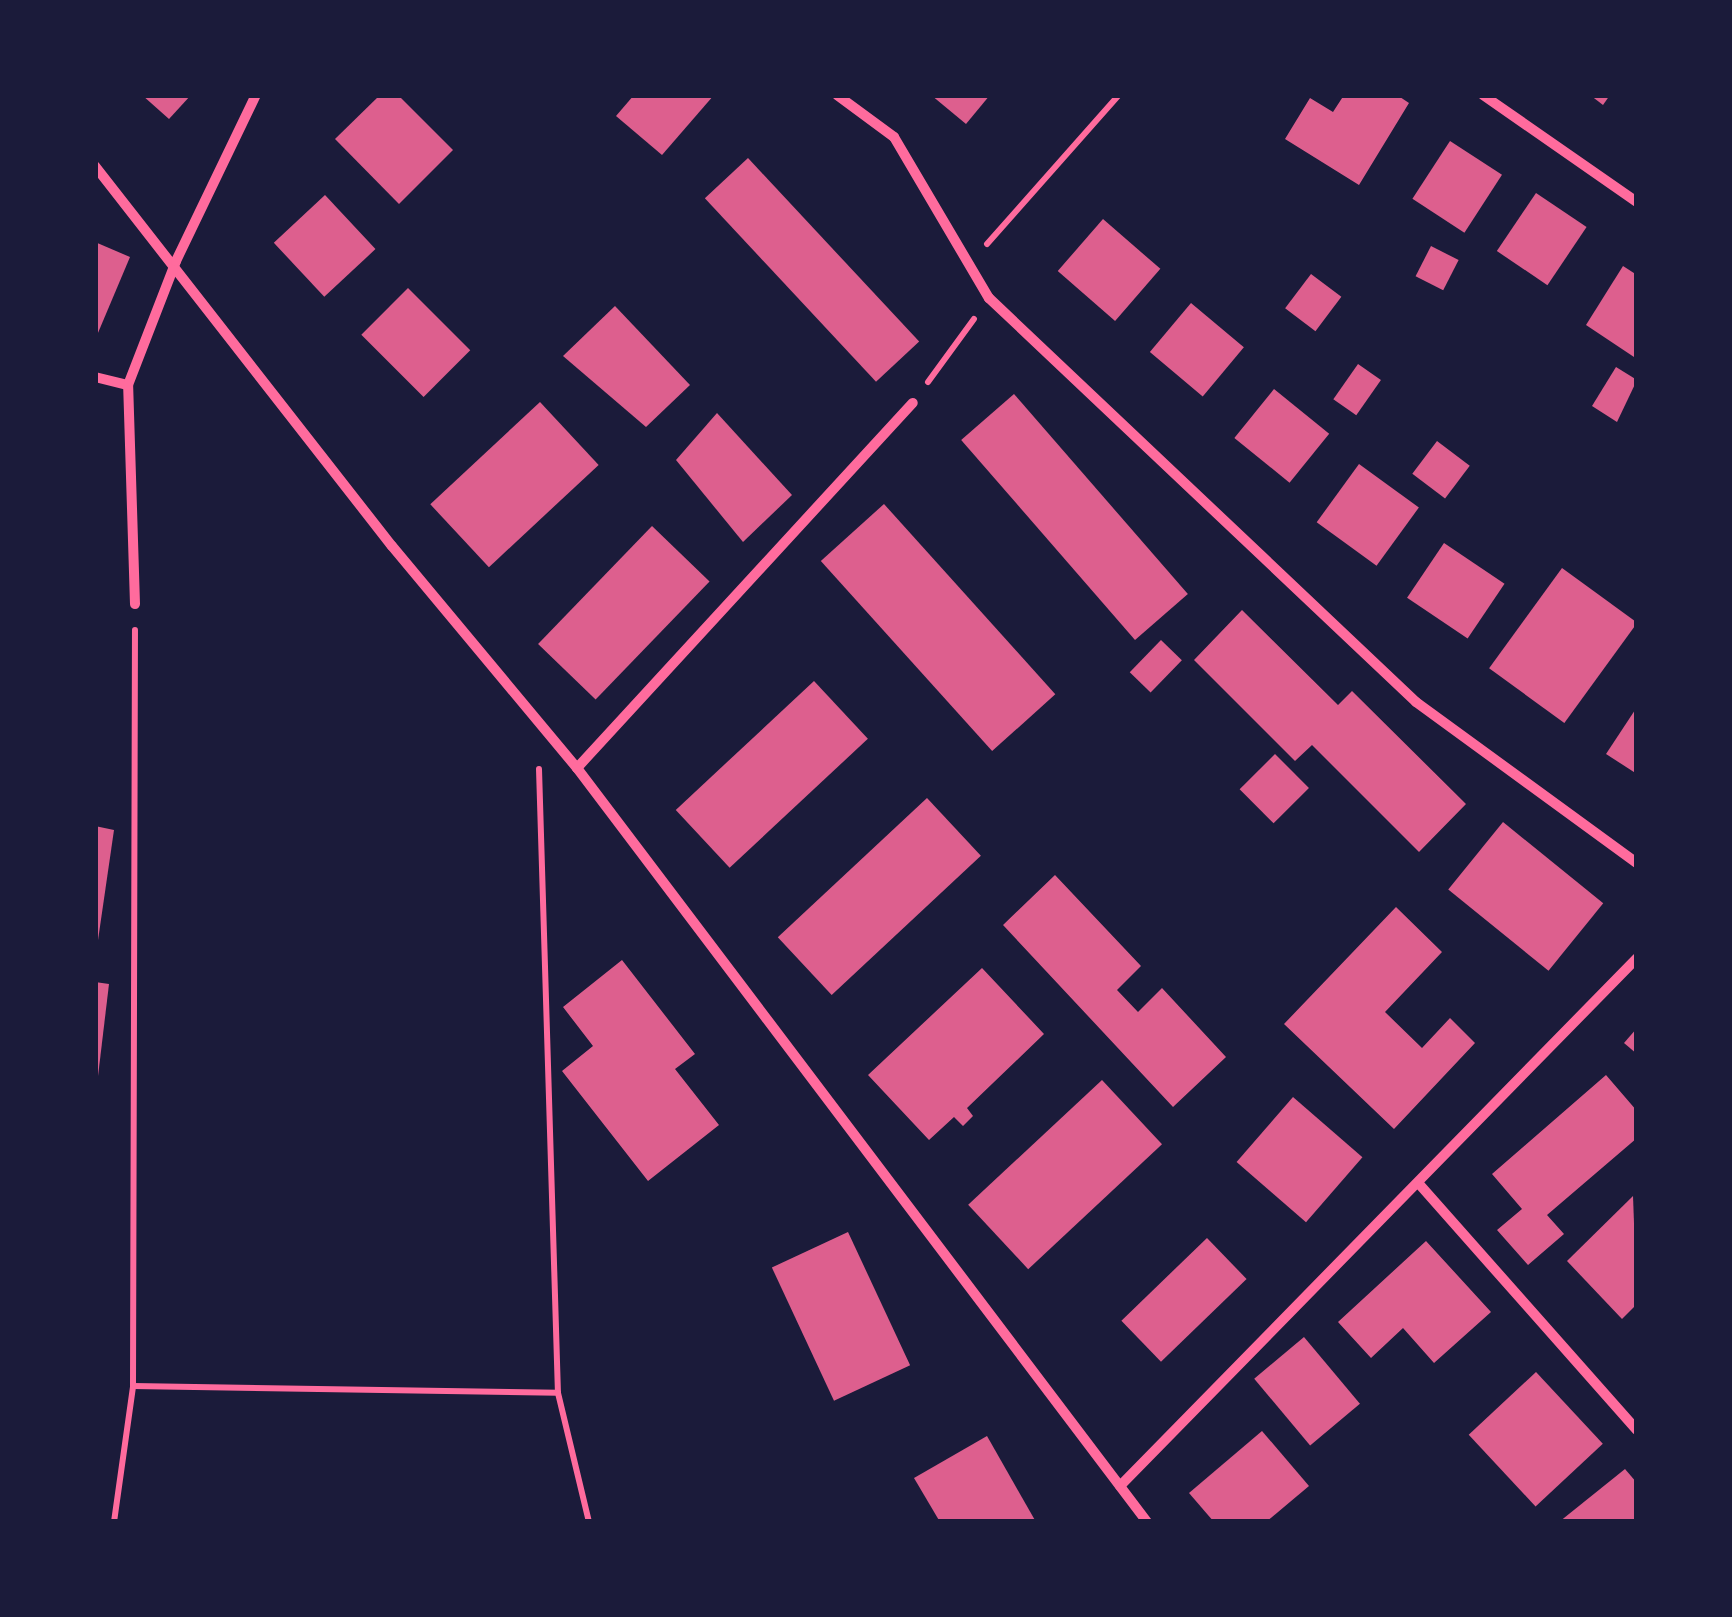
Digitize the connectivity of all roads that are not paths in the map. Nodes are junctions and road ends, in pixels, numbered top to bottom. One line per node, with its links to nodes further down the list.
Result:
1 (256, 95): 6 (street)
2 (836, 95): 12 (street)
3 (1483, 95): 5 (street)
4 (95, 166): 6 (street)
5 (1637, 202)
6 (176, 261): 8 (street); 11 (street)
7 (95, 377): 8 (street)
8 (128, 385): 10 (street)
9 (913, 403): 11 (street)
10 (135, 604)
11 (578, 768): 16 (street)
12 (1637, 863)
13 (1637, 958): 14 (street)
14 (1420, 1185): 15 (street); 16 (street)
15 (1637, 1430)
16 (1120, 1486): 17 (street)
17 (1148, 1522)

